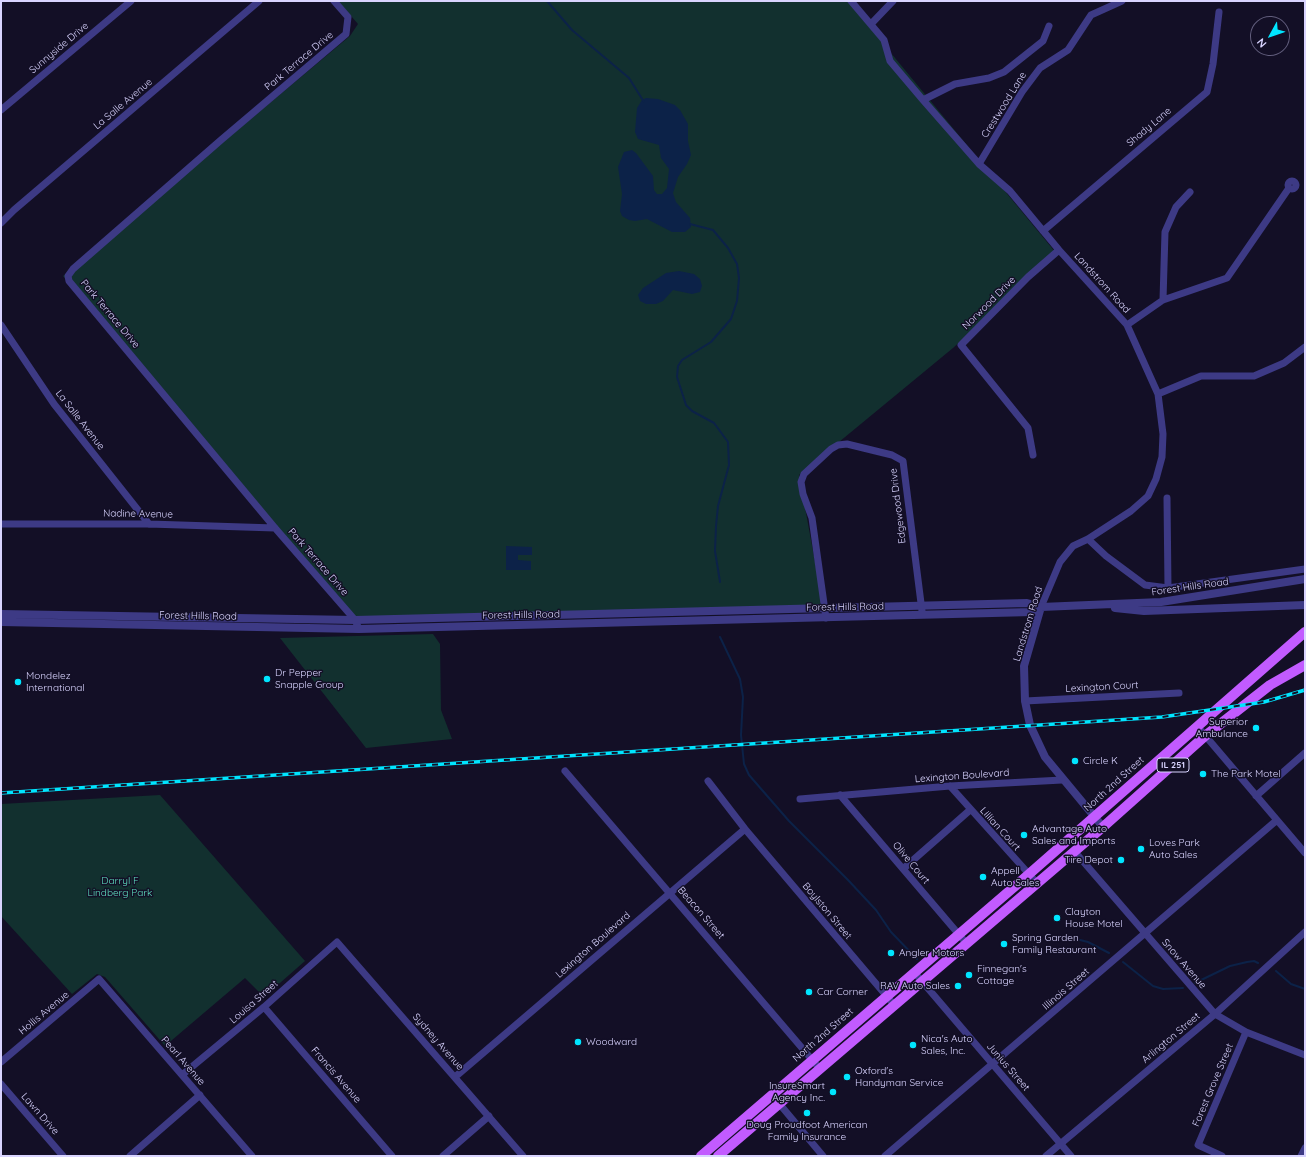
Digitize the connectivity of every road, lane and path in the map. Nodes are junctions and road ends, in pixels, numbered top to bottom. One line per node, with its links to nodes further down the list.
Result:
1 (131, 1): 11 (street, Sunnyside Drive)
2 (259, 1): 15 (street, La Salle Avenue)
3 (334, 1): 27 (street, Park Terrace Drive)
4 (851, 1): 8 (street, Landstrom Road)
5 (893, 1): 8 (street)
6 (1122, 1): 12 (street, Crestwood Lane)
7 (1219, 12): 16 (street, Shady Lane)
8 (870, 24): 10 (street, Landstrom Road)
9 (1049, 26): 10 (street)
10 (924, 100): 12 (street, Landstrom Road)
11 (1, 110)
12 (979, 164): 16 (street, Landstrom Road)
13 (1289, 188): 18 (street)
14 (1190, 192): 18 (street)
15 (1, 223)
16 (1043, 231): 17 (street, Landstrom Road)
17 (1059, 250): 20 (street, Landstrom Road); 23 (street, Norwood Drive)
18 (1163, 300): 20 (street)
19 (1, 324): 26 (street, La Salle Avenue)
20 (1127, 326): 22 (street, Landstrom Road)
21 (1305, 347): 22 (street)
22 (1158, 394): 28 (street, Landstrom Road)
23 (1032, 455)
24 (1167, 498): 31 (street)
25 (1, 524): 26 (street, Nadine Avenue)
26 (149, 524): 27 (street, Nadine Avenue)
27 (275, 528): 42 (street, Park Terrace Drive)
28 (1088, 539): 31 (street); 35 (street, Landstrom Road)
29 (1305, 569): 31 (street)
30 (1305, 579): 32 (street, Forest Hills Road)
31 (1168, 588)
32 (1076, 605): 33 (street, Forest Hills Road); 35 (street, Forest Hills Road)
33 (1305, 605)
34 (921, 607): 35 (street, Forest Hills Road); 36 (street, Forest Hills Road); 36 (street, Edgewood Drive); 38 (street, Edgewood Drive)
35 (1041, 607): 38 (street, Forest Hills Road); 51 (street, Landstrom Road)
36 (824, 609): 40 (street, Edgewood Drive); 43 (street, Forest Hills Road)
37 (1, 614): 41 (street, Forest Hills Road)
38 (922, 615): 40 (street, Forest Hills Road)
39 (488, 616): 42 (street, Forest Hills Road); 43 (street, Forest Hills Road); 46 (street)
40 (826, 618): 43 (street, Forest Hills Road)
41 (99, 620): 44 (street, Forest Hills Road); 45 (street, Forest Hills Road)
42 (355, 620): 45 (street, Forest Hills Road); 47 (street, Park Terrace Drive)
43 (535, 620): 46 (street, Forest Hills Road)
44 (1, 622)
45 (238, 623): 47 (street, Forest Hills Road)
46 (489, 625): 47 (street, Forest Hills Road)
47 (359, 629)
48 (1305, 632): 52 (main road, North 2nd Street / IL 251)
49 (1305, 665): 53 (main road, IL 251)
50 (1179, 693): 51 (street, Lexington Court)
51 (1025, 701): 56 (street, Landstrom Road)
52 (1197, 726): 53 (street); 63 (main road, North 2nd Street / IL 251)
53 (1205, 736): 60 (street); 65 (main road, IL 251)
54 (1305, 753): 60 (street)
55 (566, 771): 72 (street, Beacon Street)
56 (1062, 780): 58 (street, Lexington Boulevard); 63 (street)
57 (708, 781): 66 (street, Boylston Street)
58 (950, 786): 59 (street, Lexington Boulevard); 62 (street, Lillian Court)
59 (840, 795): 61 (street, Lexington Boulevard); 69 (street, Olive Court)
60 (1256, 796): 64 (street)
61 (800, 799)
62 (970, 810): 69 (street); 70 (street, Lillian Court)
63 (1094, 817): 65 (street); 70 (main road, North 2nd Street / IL 251)
64 (1277, 820): 68 (street); 75 (street, Illinois Street)
65 (1103, 827): 67 (main road, IL 251)
66 (745, 829): 72 (street, Lexington Boulevard); 81 (street, Boylston Street)
67 (1075, 852): 71 (main road, IL 251); 75 (street, Snow Avenue)
68 (1305, 853)
69 (903, 869): 74 (street, Olive Court)
70 (1028, 875): 71 (street, Lillian Court); 74 (main road, North 2nd Street / IL 251)
71 (1037, 883): 77 (main road, IL 251)
72 (669, 892): 87 (street, Beacon Street); 92 (street, Lexington Boulevard)
73 (1305, 932): 84 (street, Arlington Street)
74 (958, 934): 77 (street, Olive Court); 78 (main road, North 2nd Street / IL 251)
75 (1145, 934): 84 (street, Snow Avenue); 89 (street, Illinois Street)
76 (337, 942): 83 (street, Louisa Street); 92 (street, Sydney Avenue)
77 (967, 944): 80 (main road, IL 251)
78 (914, 972): 80 (street, Junius Street); 81 (main road, North 2nd Street / IL 251)
79 (99, 979): 88 (street, Hollis Avenue); 91 (street, Pearl Avenue)
80 (922, 982): 82 (main road, IL 251); 89 (street, Junius Street)
81 (886, 996): 82 (street, Boylston Street); 87 (main road, North 2nd Street / IL 251)
82 (895, 1006): 90 (main road, IL 251)
83 (264, 1007): 91 (street, Louisa Street); 103 (street, Francis Avenue)
84 (1215, 1014): 85 (street, Snow Avenue); 98 (street, Arlington Street)
85 (1246, 1032): 86 (street, Snow Avenue); 112 (street, Forest Grove Street)
86 (1305, 1055)
87 (813, 1060): 90 (street, Beacon Street); 95 (main road, North 2nd Street / IL 251)
88 (1, 1062)
89 (993, 1065): 98 (street, Junius Street); 109 (street, Illinois Street)
90 (820, 1069): 96 (main road, IL 251)
91 (182, 1075): 94 (street, Pearl Avenue)
92 (455, 1077): 97 (street, Sydney Avenue)
93 (1, 1084): 100 (street, Lawn Drive)
94 (200, 1095): 101 (street); 102 (street, Pearl Avenue)
95 (772, 1095): 96 (street); 106 (main road, North 2nd Street / IL 251)
96 (779, 1104): 107 (main road, IL 251); 108 (street)
97 (489, 1116): 104 (street); 105 (street, Sydney Avenue)
98 (1060, 1143): 110 (street, Arlington Street); 111 (street, Junius Street)
99 (1305, 1148): 113 (street)
100 (63, 1156)
101 (130, 1156)
102 (252, 1156)
103 (392, 1156)
104 (443, 1156)
105 (523, 1156)
106 (701, 1156)
107 (718, 1156)
108 (823, 1156)
109 (884, 1156)
110 (1046, 1156)
111 (1071, 1156)
112 (1222, 1156)
113 (1301, 1156)

